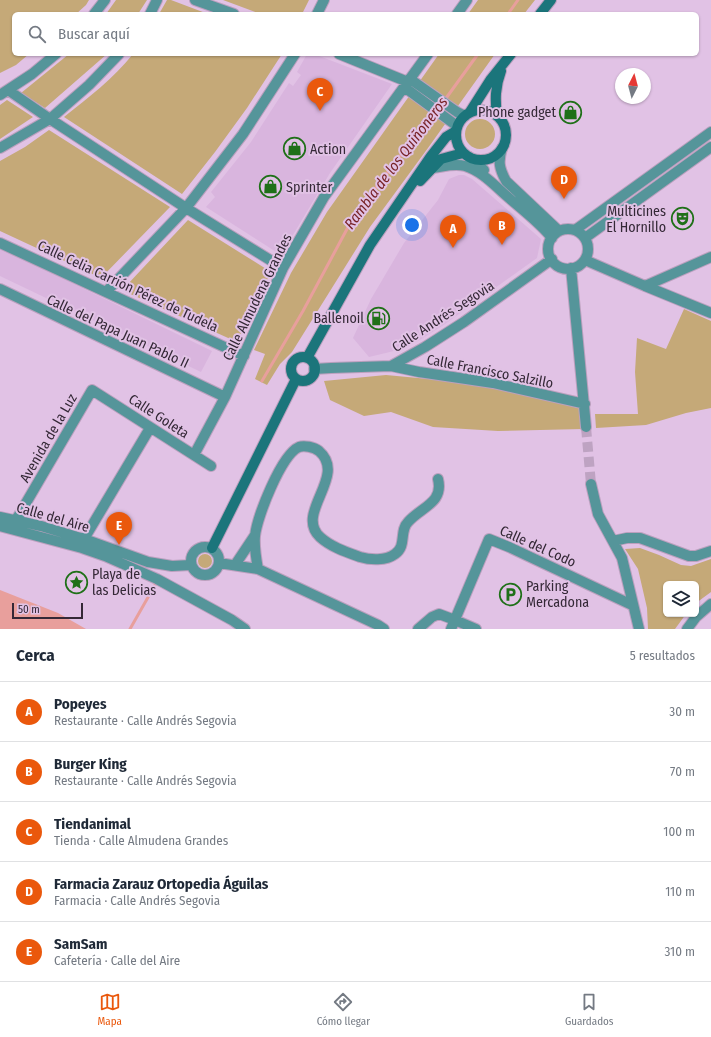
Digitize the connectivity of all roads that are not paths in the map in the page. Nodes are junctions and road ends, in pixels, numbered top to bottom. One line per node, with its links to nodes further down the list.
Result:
1 (105, 0): 7 (street)
2 (157, 0): 8 (street)
3 (195, 0): 9 (street)
4 (324, 0): 10 (street)
5 (467, 0): 11 (street)
6 (551, 0): 12 (main road)
7 (96, 12)
8 (151, 12)
9 (228, 12)
10 (318, 12)
11 (458, 12)
12 (542, 12)
13 (54, 56): 21 (street)
14 (117, 56): 25 (street)
15 (294, 56): 35 (street)
16 (344, 56): 20 (street)
17 (426, 56): 20 (street, Calle Almudena Grandes)
18 (509, 56): 19 (main road)
19 (504, 63): 23 (main road); 24 (main road)
20 (407, 82): 22 (street); 43 (street, Calle Almudena Grandes)
21 (4, 92): 25 (street)
22 (442, 108): 23 (street); 26 (street)
23 (467, 114): 24 (main road); 26 (main road)
24 (497, 116): 30 (main road)
25 (50, 119): 29 (street); 35 (street)
26 (457, 129): 31 (main road); 34 (main road)
27 (711, 132): 36 (street)
28 (711, 147): 38 (street)
29 (0, 148)
30 (502, 148): 31 (main road); 37 (street)
31 (466, 155): 32 (main road); 33 (street)
32 (432, 168): 33 (street); 34 (main road)
33 (498, 187): 37 (street)
34 (399, 202): 50 (main road)
35 (186, 208): 43 (street); 47 (street)
36 (575, 230): 37 (street); 38 (street)
37 (556, 235): 41 (street)
38 (585, 238): 42 (street)
39 (0, 243): 47 (street, Calle Celia Carrión Pérez de Tudela)
40 (711, 257): 45 (street)
41 (552, 260): 44 (street); 51 (street, Calle Andrés Segovia)
42 (585, 260): 44 (street); 45 (street)
43 (283, 268): 49 (street, Calle Almudena Grandes)
44 (571, 268): 56 (street)
45 (645, 286): 48 (street)
46 (0, 289): 55 (street, Calle del Papa Juan Pablo II)
47 (107, 291): 49 (street, Calle Celia Carrión Pérez de Tudela)
48 (711, 313)
49 (244, 356): 55 (street, Calle Almudena Grandes)
50 (307, 358): 52 (main road); 53 (main road)
51 (391, 366): 52 (street, Calle Andrés Segovia); 56 (street, Calle Francisco Salzillo)
52 (314, 370): 53 (main road)
53 (296, 379): 69 (main road)
54 (92, 390): 58 (street, Calle Goleta); 64 (street, Avenida de la Luz)
55 (225, 397): 59 (street, Calle Almudena Grandes)
56 (585, 404): 57 (street)
57 (586, 427)
58 (150, 428): 59 (street, Calle Goleta); 67 (street)
59 (194, 455): 60 (street, Calle Goleta)
60 (211, 466)
61 (438, 479): 66 (street)
62 (591, 484): 68 (street)
63 (0, 517): 64 (street, Calle del Aire)
64 (16, 520): 67 (street, Calle del Aire)
65 (0, 526): 78 (street)
66 (256, 535): 73 (street); 74 (street)
67 (84, 539): 72 (street, Calle del Aire)
68 (613, 541): 70 (street); 76 (street)
69 (212, 548): 71 (street); 72 (street)
70 (711, 551)
71 (219, 563): 72 (street); 73 (street)
72 (191, 565)
73 (235, 565): 74 (street)
74 (258, 569): 79 (street)
75 (711, 604): 83 (street)
76 (632, 605): 77 (street, Calle del Codo); 82 (street)
77 (453, 624): 80 (street); 81 (street)
78 (245, 629)
79 (384, 629)
80 (418, 629)
81 (476, 629)
82 (639, 629)
83 (687, 629)

